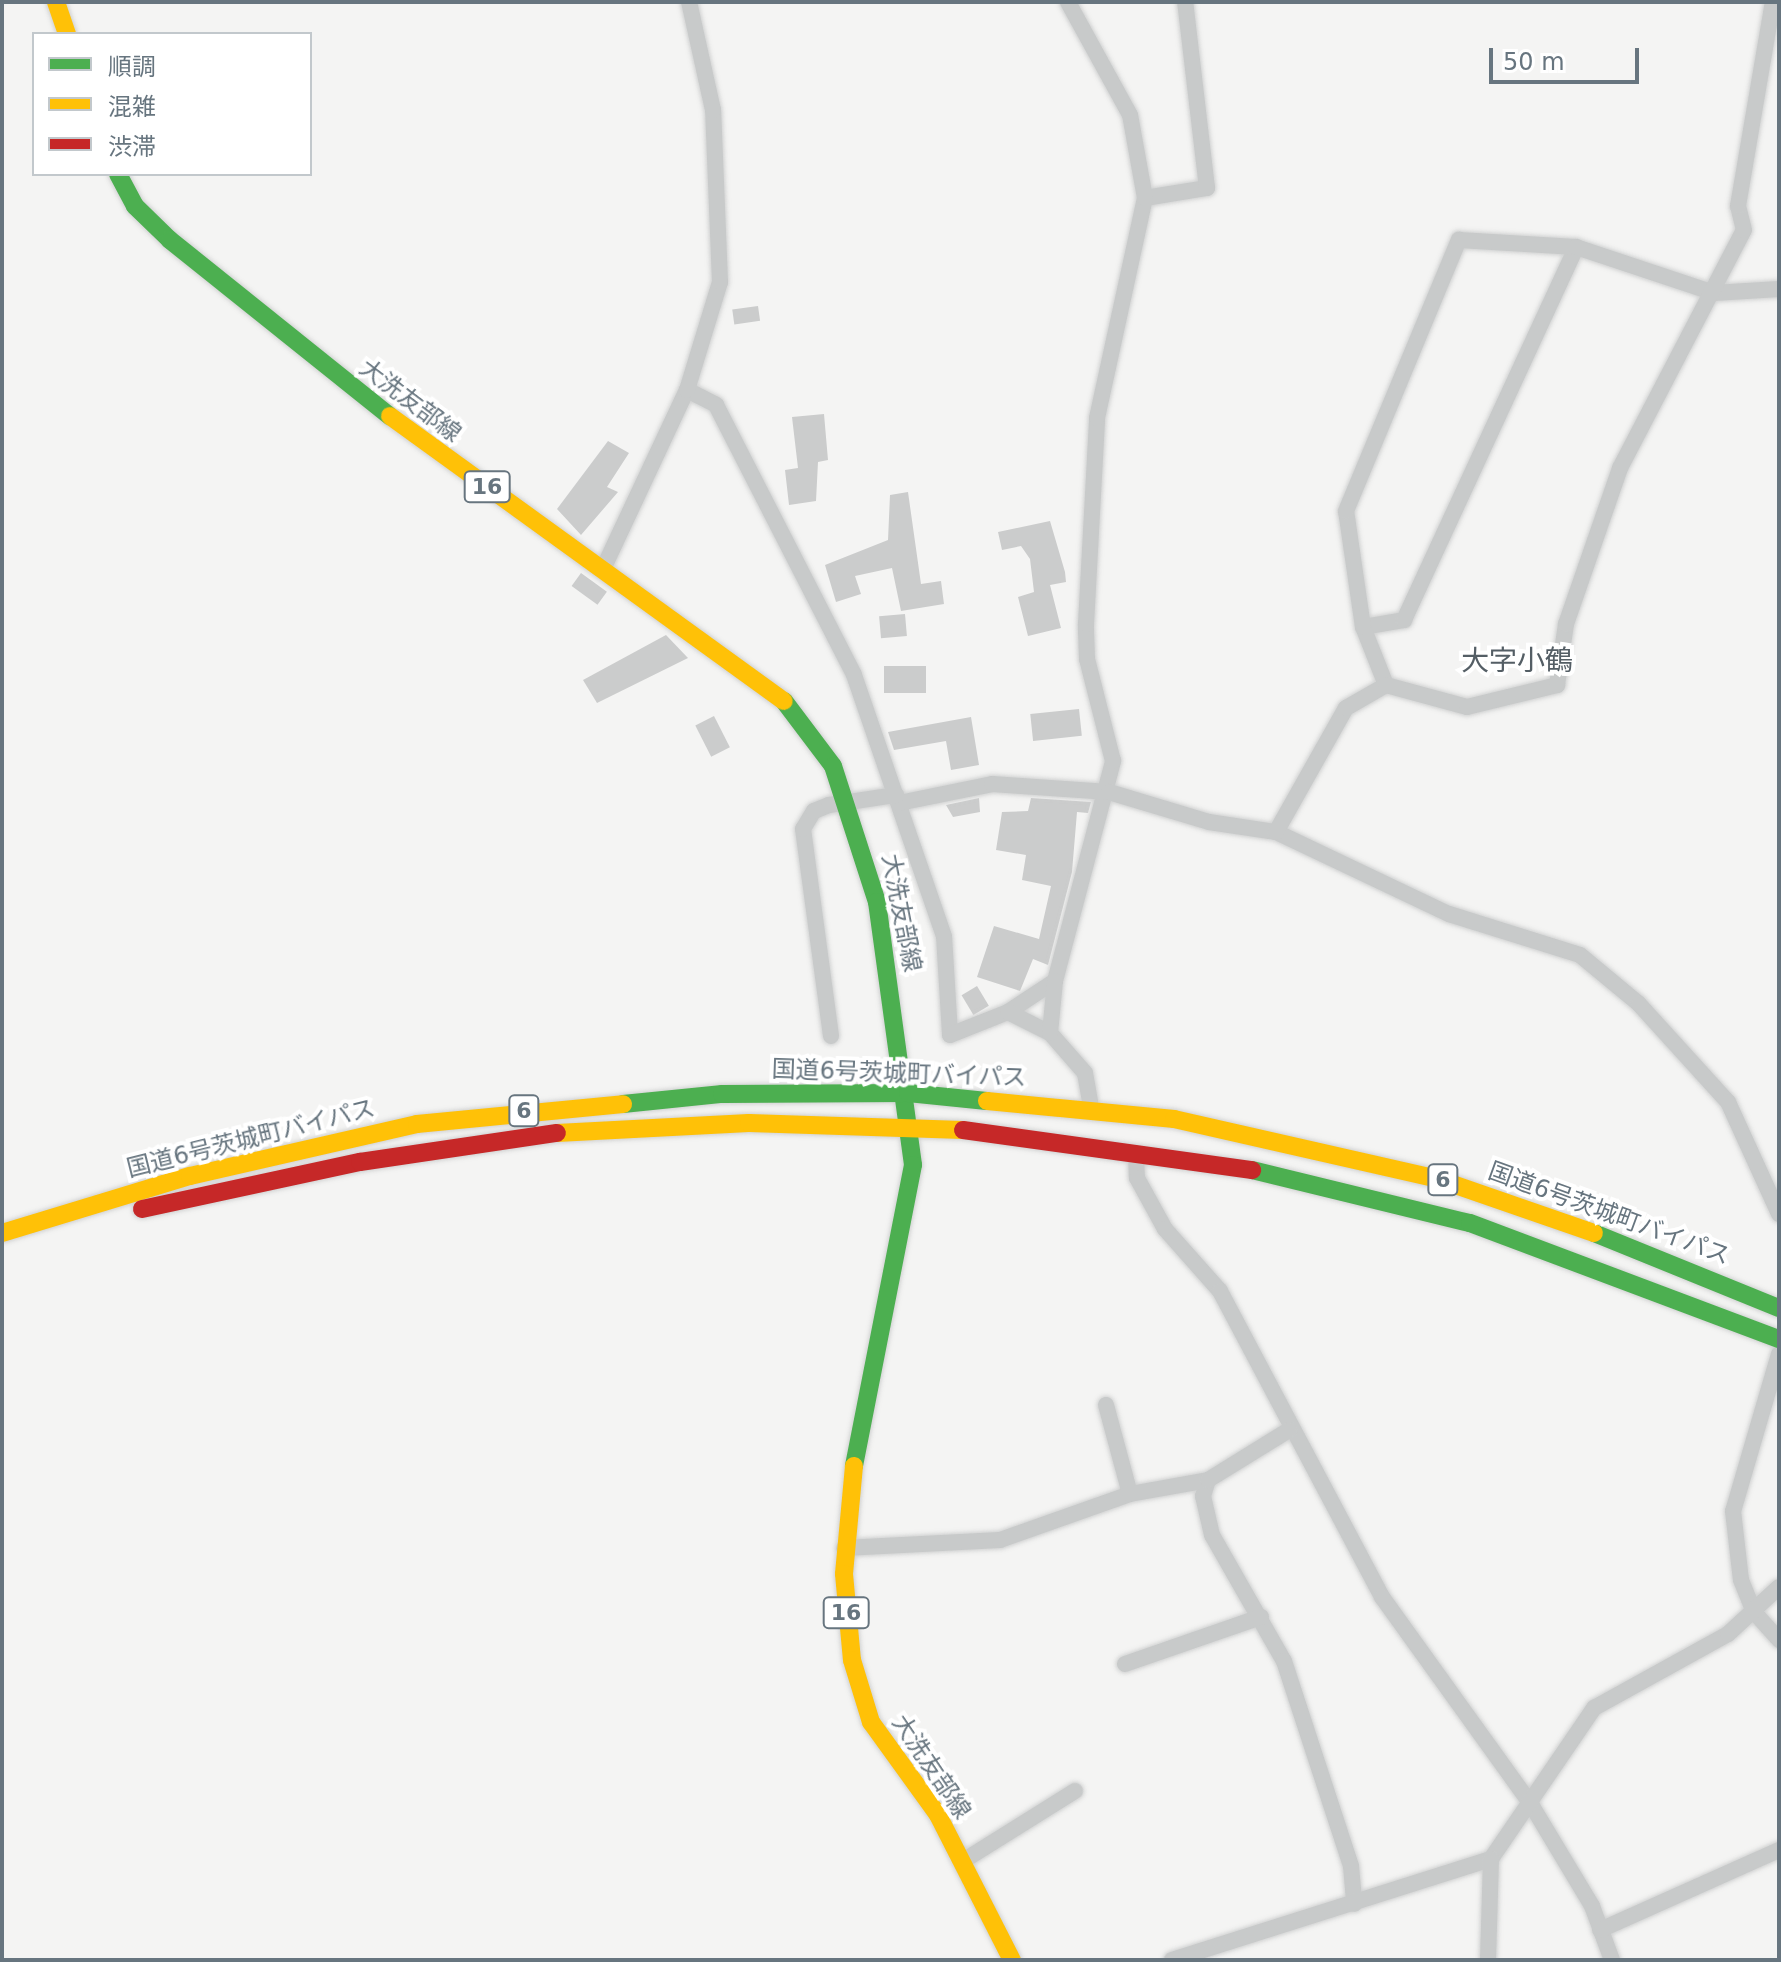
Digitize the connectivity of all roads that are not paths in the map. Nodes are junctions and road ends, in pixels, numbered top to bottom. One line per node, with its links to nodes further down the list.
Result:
1 (56, 2): 6 (main road)
2 (689, 2): 12 (street)
3 (1068, 2): 8 (street)
4 (1185, 2): 8 (street)
5 (1773, 2): 11 (street)
6 (66, 32)
7 (119, 176): 13 (main road, 大洗友部線 / 16)
8 (1145, 198): 16 (street)
9 (1576, 247): 11 (street); 14 (street); 14 (street)
10 (1779, 289): 11 (street)
11 (1714, 293): 15 (street)
12 (687, 390): 13 (street); 17 (street)
13 (603, 569): 18 (main road, 大洗友部線 / 16)
14 (1363, 627): 15 (street)
15 (1386, 685): 19 (street)
16 (1109, 792): 17 (street); 19 (street); 20 (street)
17 (897, 799): 18 (street); 21 (street)
18 (848, 802): 23 (street); 24 (main road, 大洗友部線 / 16)
19 (1276, 832): 28 (street)
20 (1055, 981): 21 (street); 22 (street)
21 (1008, 1012): 22 (street)
22 (1050, 1033): 25 (street)
23 (831, 1036)
24 (908, 1093): 25 (main road, 国道6号茨城町バイパス / 6); 26 (main road, 大洗友部線 / 16); 29 (main road, 国道6号茨城町バイパス / 6)
25 (1091, 1106): 31 (main road, 国道6号茨城町バイパス / 6)
26 (910, 1127): 27 (main road, 国道6号茨城町バイパス); 30 (main road, 国道6号茨城町バイパス); 38 (main road, 大洗友部線 / 16)
27 (1136, 1153): 32 (main road, 国道6号茨城町バイパス); 35 (street)
28 (1779, 1214)
29 (2, 1233)
30 (2, 1241)
31 (1779, 1308)
32 (1779, 1339)
33 (1779, 1354): 40 (street)
34 (1106, 1405): 37 (street)
35 (1289, 1430): 36 (street); 45 (street)
36 (1208, 1480): 37 (street); 41 (street)
37 (1130, 1494): 38 (street)
38 (844, 1548): 48 (main road, 大洗友部線 / 16)
39 (1779, 1587): 40 (street)
40 (1754, 1612): 42 (street); 45 (street)
41 (1261, 1617): 43 (street); 49 (street)
42 (1779, 1640)
43 (1125, 1664)
44 (1075, 1791): 48 (street)
45 (1532, 1806): 47 (street); 50 (street)
46 (1779, 1850): 50 (street)
47 (1491, 1859): 49 (street); 53 (street)
48 (963, 1861): 51 (main road, 大洗友部線 / 16)
49 (1354, 1904): 52 (street)
50 (1600, 1930): 54 (street)
51 (1012, 1960)
52 (1172, 1960)
53 (1488, 1960)
54 (1612, 1960)

